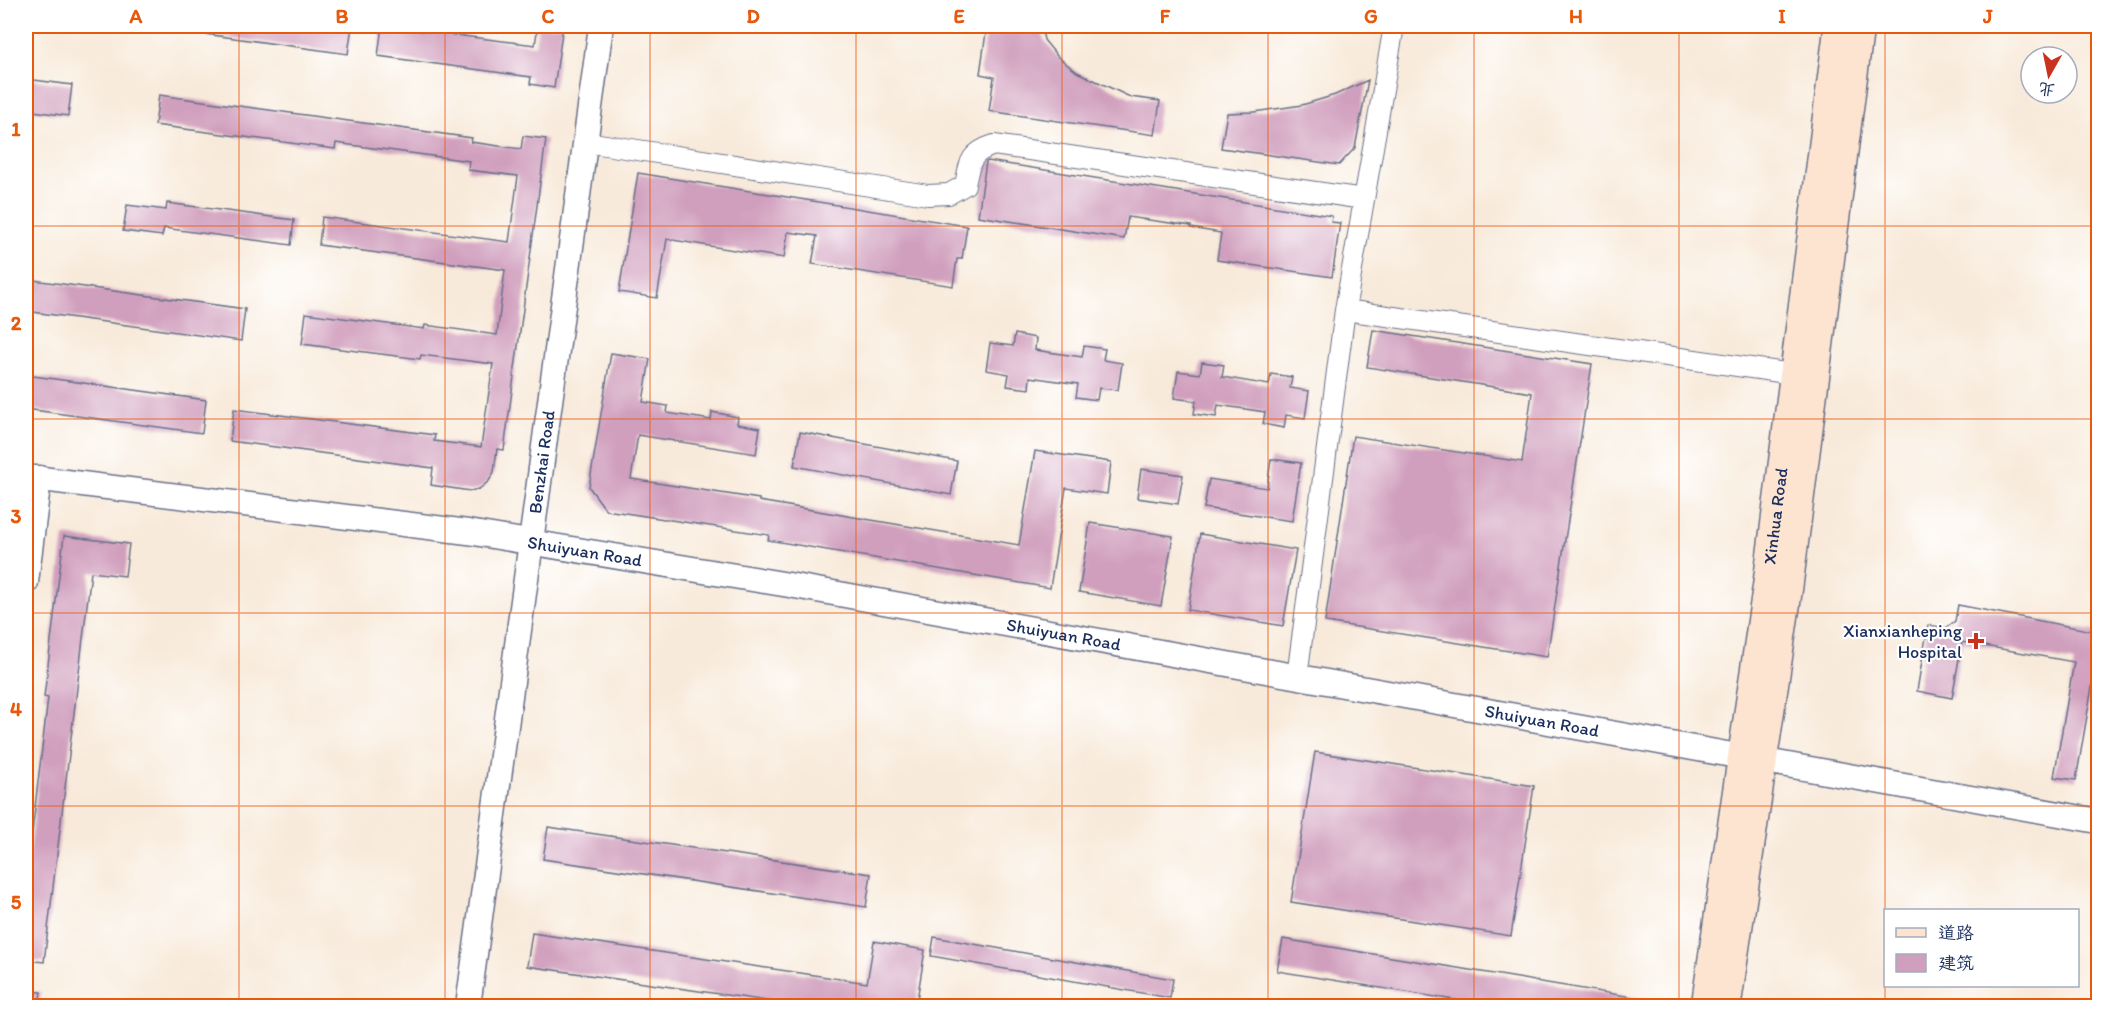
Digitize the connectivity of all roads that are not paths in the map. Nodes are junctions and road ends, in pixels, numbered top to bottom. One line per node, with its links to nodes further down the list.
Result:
1 (602, 26): 5 (street, Benzhai Road)
2 (1394, 26): 6 (street)
3 (1838, 26): 8 (main road, Xinhua Road)
4 (1860, 26): 13 (main road, Xinhua Road)
5 (586, 142): 6 (street); 10 (street, Benzhai Road)
6 (1364, 199): 7 (street)
7 (1345, 310): 8 (street); 12 (street)
8 (1793, 374): 13 (main road, Xinhua Road)
9 (32, 478): 10 (street, Shuiyuan Road); 11 (street)
10 (531, 542): 12 (street, Shuiyuan Road); 15 (street, Benzhai Road)
11 (26, 582)
12 (1297, 677): 13 (street, Shuiyuan Road)
13 (1752, 759): 14 (street, Shuiyuan Road); 16 (main road, Xinhua Road); 17 (main road, Xinhua Road)
14 (2098, 821)
15 (468, 1006)
16 (1705, 1006)
17 (1727, 1006)

